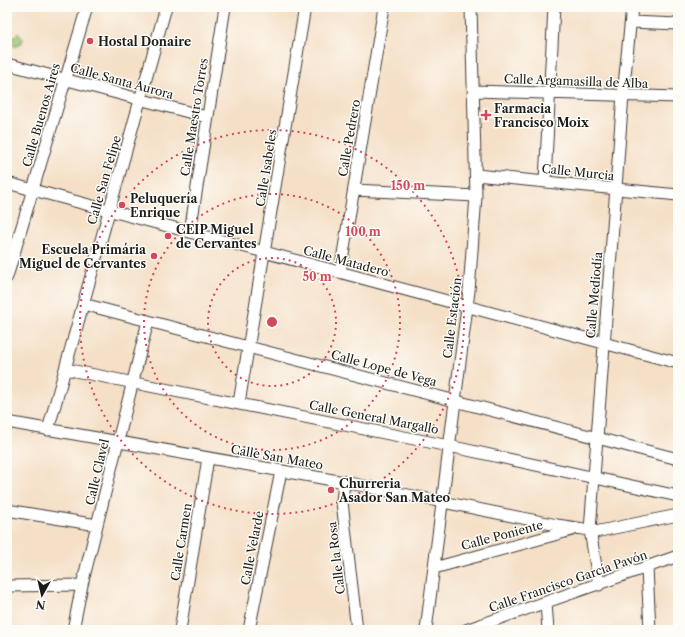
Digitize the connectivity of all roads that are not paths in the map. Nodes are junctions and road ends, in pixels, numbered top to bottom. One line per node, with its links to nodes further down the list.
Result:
1 (87, 7): 12 (street, Calle Buenos Aires)
2 (166, 7): 17 (street, Calle San Felipe)
3 (225, 7): 18 (street, Calle Maestro Torres)
4 (305, 7): 29 (street, Calle Isabeles)
5 (472, 7): 13 (street, Calle Estación)
6 (554, 7): 14 (street)
7 (632, 7): 9 (street, Calle Mediodía)
8 (387, 8): 24 (street, Calle Pedrero)
9 (631, 22): 10 (street); 15 (street, Calle Mediodía)
10 (678, 24)
11 (7, 64): 12 (street, Calle Santa Aurora)
12 (65, 80): 17 (street, Calle Santa Aurora); 23 (street, Calle Buenos Aires)
13 (474, 91): 14 (street, Calle Argamasilla de Alba); 19 (street, Calle Estación)
14 (549, 93): 15 (street, Calle Argamasilla de Alba); 20 (street)
15 (623, 96): 16 (street, Calle Argamasilla de Alba); 22 (street, Calle Mediodía)
16 (678, 97)
17 (140, 100): 18 (street, Calle Santa Aurora); 27 (street, Calle San Felipe)
18 (207, 117): 28 (street, Calle Maestro Torres)
19 (476, 175): 20 (street, Calle Murcia); 26 (street, Calle Estación)
20 (545, 181): 22 (street, Calle Murcia)
21 (7, 183): 23 (street, Calle Matadero)
22 (616, 188): 25 (street, Calle Murcia); 35 (street, Calle Mediodía)
23 (32, 190): 27 (street, Calle Matadero); 31 (street, Calle Buenos Aires)
24 (354, 190): 26 (street); 30 (street, Calle Pedrero)
25 (678, 195)
26 (476, 196): 33 (street, Calle Estación)
27 (108, 211): 28 (street, Calle Matadero); 32 (street, Calle San Felipe)
28 (190, 232): 29 (street, Calle Matadero)
29 (265, 252): 30 (street, Calle Matadero); 36 (street, Calle Isabeles)
30 (340, 272): 33 (street, Calle Matadero)
31 (7, 277)
32 (83, 304): 34 (street, Calle Lope de Vega); 38 (street, Calle San Felipe)
33 (467, 307): 35 (street, Calle Matadero); 40 (street, Calle Estación)
34 (148, 321): 36 (street, Calle Lope de Vega); 39 (street, Calle Clavel)
35 (603, 343): 37 (street, Calle Matadero); 44 (street, Calle Mediodía)
36 (248, 346): 40 (street, Calle Lope de Vega); 41 (street, Calle Isabeles)
37 (678, 363)
38 (65, 370): 39 (street, Calle General Margallo); 43 (street, Calle San Felipe)
39 (134, 382): 41 (street, Calle General Margallo); 45 (street, Calle Clavel)
40 (455, 400): 44 (street, Calle Lope de Vega); 46 (street, Calle Estación)
41 (239, 403): 46 (street, Calle General Margallo)
42 (7, 422): 43 (street, Calle San Mateo)
43 (48, 430): 45 (street, Calle San Mateo)
44 (597, 438): 48 (street, Calle Lope de Vega); 50 (street, Calle Mediodía)
45 (117, 441): 47 (street, Calle San Mateo); 56 (street, Calle Clavel)
46 (449, 446): 50 (street, Calle General Margallo); 53 (street, Calle Estación)
47 (208, 458): 49 (street, Calle San Mateo); 67 (street, Calle Carmen)
48 (678, 460)
49 (281, 471): 51 (street, Calle San Mateo); 68 (street, Calle Velarde)
50 (594, 476): 52 (street, Calle General Margallo); 58 (street, Calle Mediodía)
51 (344, 482): 53 (street, Calle San Mateo); 69 (street, Calle la Rosa)
52 (678, 496)
53 (442, 502): 57 (street, Calle San Mateo); 60 (street, Calle Estación)
54 (7, 510): 56 (street)
55 (678, 515): 58 (street, Calle San Mateo)
56 (97, 525): 62 (street, Calle Clavel)
57 (577, 528): 58 (street, Calle San Mateo); 60 (street, Calle Poniente)
58 (590, 531): 63 (street, Calle Mediodía)
59 (678, 556): 61 (street, Calle Francisco García Pavón)
60 (434, 568): 70 (street, Calle Estación)
61 (647, 568): 63 (street, Calle Francisco García Pavón); 73 (street)
62 (82, 585): 64 (street); 66 (street, Calle Clavel)
63 (599, 585): 65 (street, Calle Francisco García Pavón)
64 (7, 586)
65 (546, 602): 71 (street, Calle Francisco García Pavón); 72 (street)
66 (73, 630)
67 (180, 630)
68 (249, 630)
69 (357, 630)
70 (426, 630)
71 (466, 630)
72 (548, 630)
73 (650, 630)

